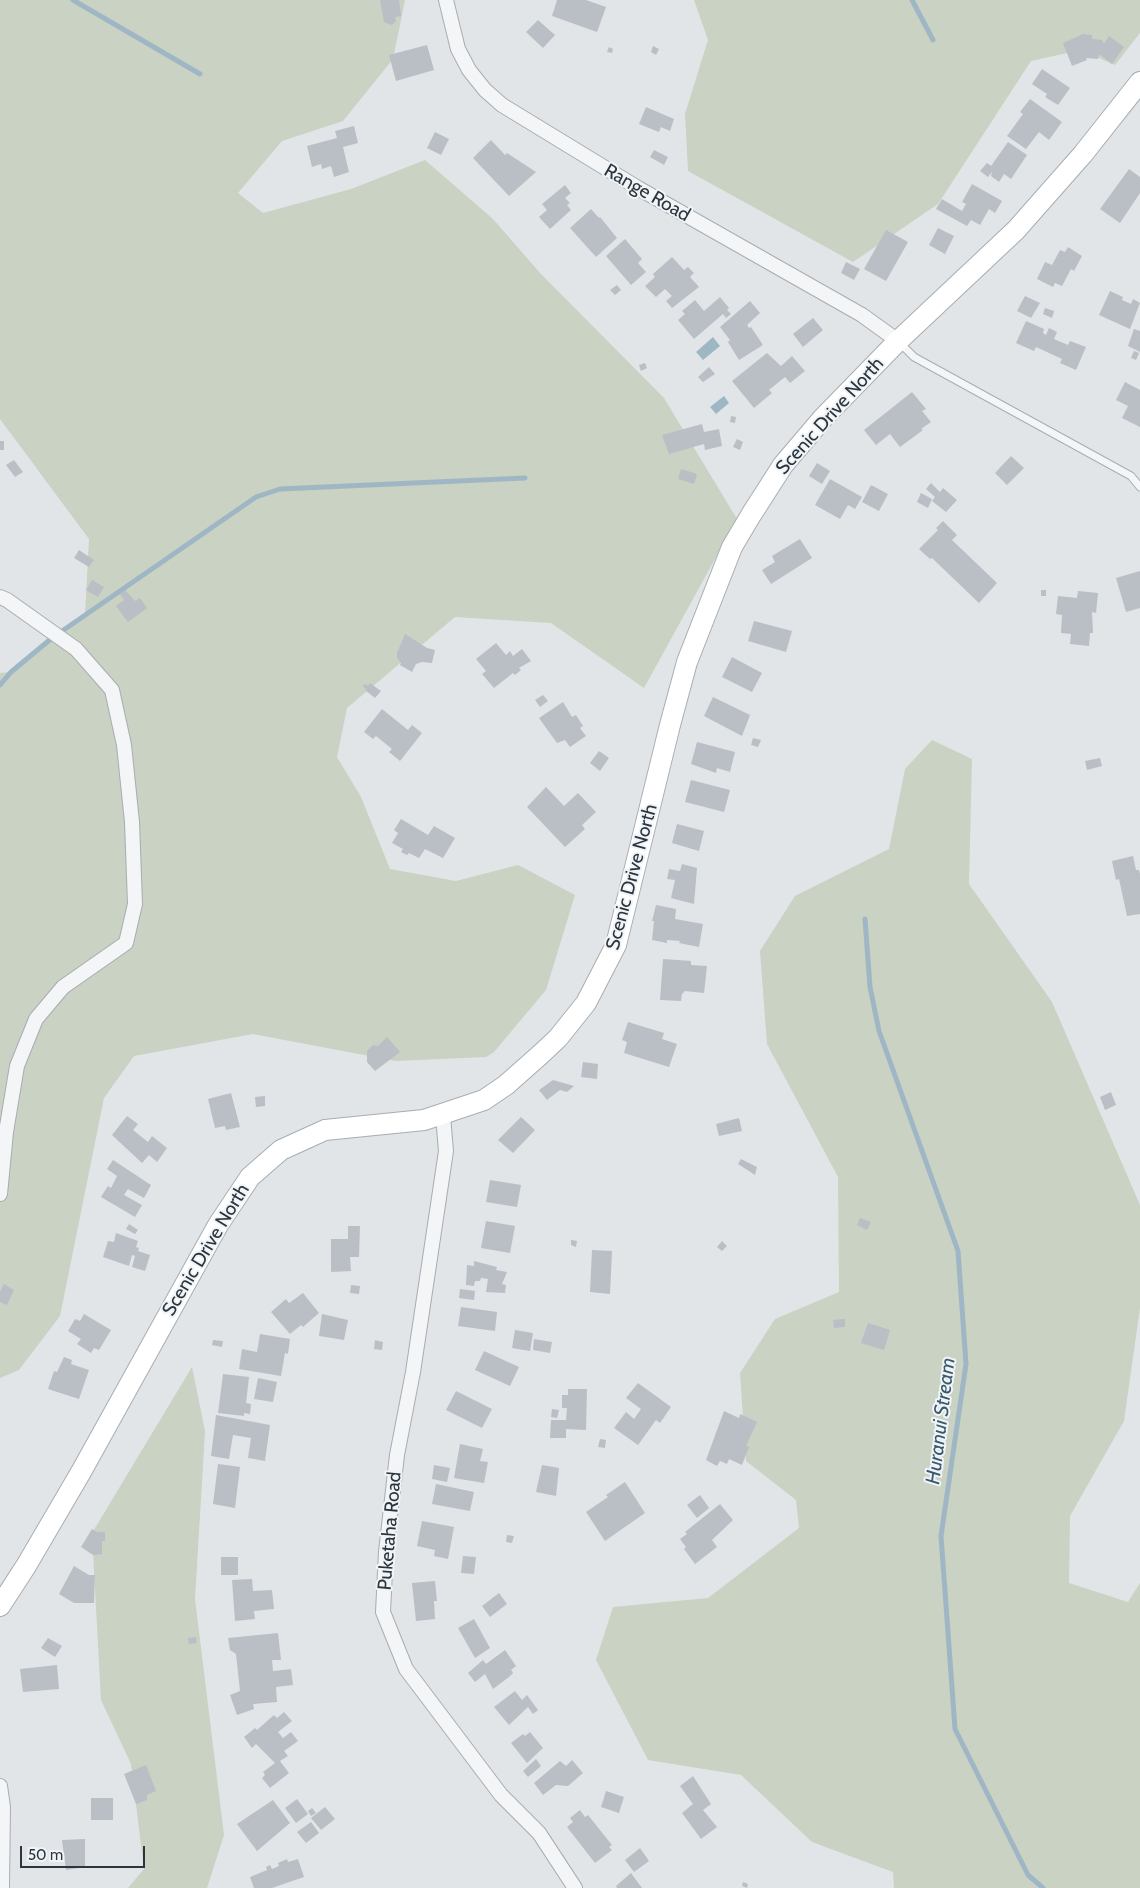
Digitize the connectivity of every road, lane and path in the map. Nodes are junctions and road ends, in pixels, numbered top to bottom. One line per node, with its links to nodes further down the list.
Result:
1 (446, 0): 3 (street, Range Road)
2 (1140, 82): 3 (main road, Scenic Drive North)
3 (898, 341): 4 (lane); 6 (main road, Scenic Drive North)
4 (1140, 487)
5 (0, 597): 7 (street)
6 (443, 1116): 8 (main road, Scenic Drive North); 11 (street, Puketaha Road)
7 (0, 1194)
8 (0, 1606)
9 (0, 1786): 10 (street)
10 (2, 1888)
11 (575, 1888)

